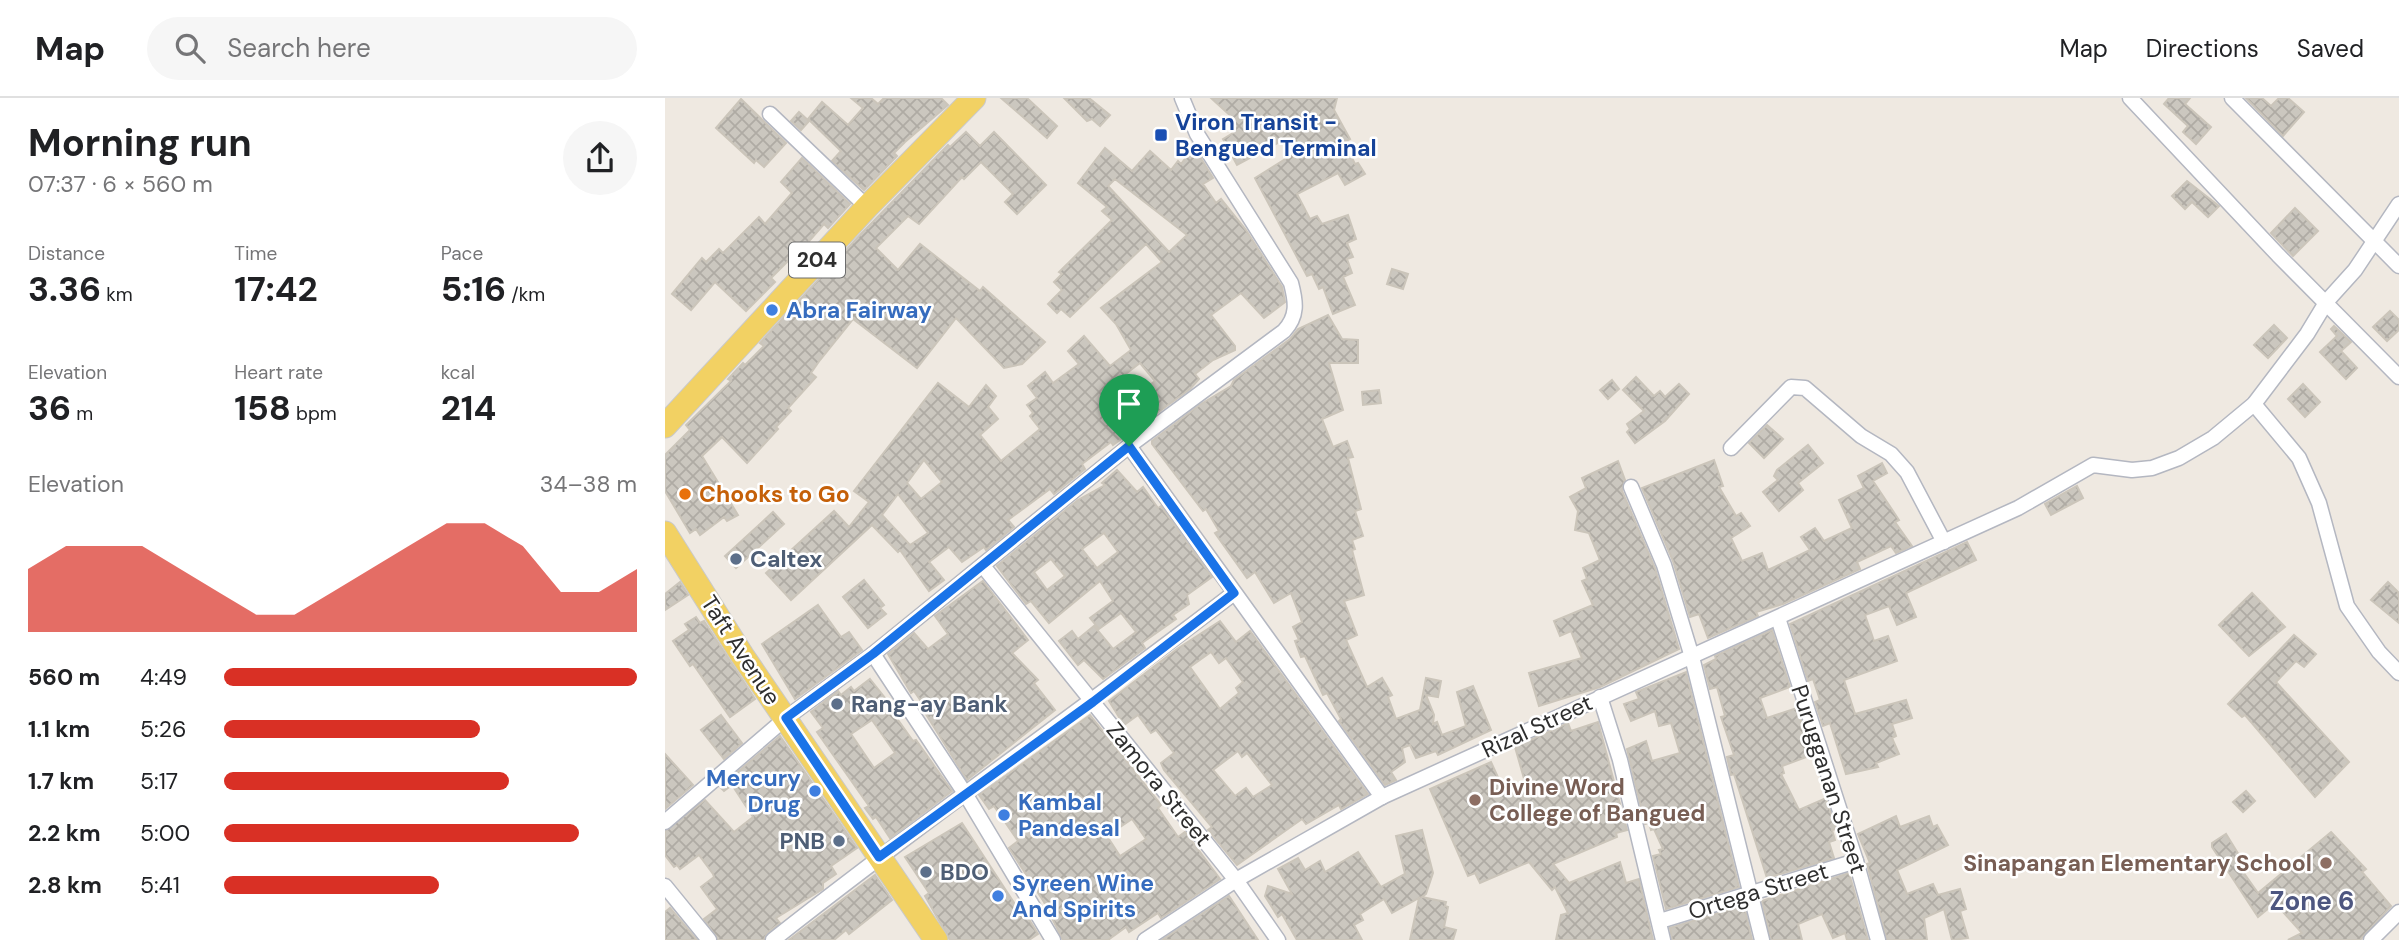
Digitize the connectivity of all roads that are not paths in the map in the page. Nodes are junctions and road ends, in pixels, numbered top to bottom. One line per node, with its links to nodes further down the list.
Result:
1 (974, 98): 7 (main road, 204)
2 (1182, 98): 14 (street)
3 (2130, 98): 10 (street)
4 (2232, 98): 8 (street)
5 (770, 114): 7 (street)
6 (2399, 204): 8 (street, Rizal Street)
7 (867, 207): 13 (main road, 204)
8 (2374, 241): 9 (street); 10 (street, Rizal Street)
9 (2399, 267)
10 (2327, 301): 11 (street); 12 (street, Rizal Street)
11 (2399, 377)
12 (2254, 404): 18 (street, Rizal Street); 24 (street)
13 (665, 426)
14 (1129, 446): 19 (street); 20 (street)
15 (1731, 448): 18 (street)
16 (1631, 487): 23 (street)
17 (665, 533): 27 (main road, Taft Avenue)
18 (1944, 542): 21 (street, Rizal Street)
19 (983, 566): 22 (street); 26 (street, Zamora Street)
20 (1234, 593): 26 (street); 29 (street)
21 (1778, 618): 23 (street, Rizal Street); 32 (street, Purugganan Street)
22 (873, 654): 27 (street); 28 (street)
23 (1692, 657): 25 (street, Rizal Street); 35 (street)
24 (2399, 673)
25 (1599, 698): 29 (street, Rizal Street); 37 (street)
26 (1093, 702): 28 (street); 33 (street, Zamora Street)
27 (786, 718): 30 (street); 31 (main road, Taft Avenue)
28 (966, 795): 31 (street); 41 (street)
29 (1382, 797): 33 (street, Rizal Street)
30 (665, 822)
31 (879, 857): 39 (street); 40 (main road, Taft Avenue)
32 (1856, 861): 35 (street, Ortega Street); 46 (street, Purugganan Street)
33 (1236, 880): 42 (street, Rizal Street); 43 (street, Zamora Street)
34 (665, 886): 38 (street)
35 (1751, 894): 37 (street, Ortega Street); 45 (street)
36 (2399, 912): 47 (street)
37 (1660, 921): 44 (street)
38 (709, 940)
39 (773, 940)
40 (936, 940)
41 (1053, 940)
42 (1145, 940)
43 (1278, 940)
44 (1663, 940)
45 (1762, 940)
46 (1878, 940)
47 (2371, 940)

